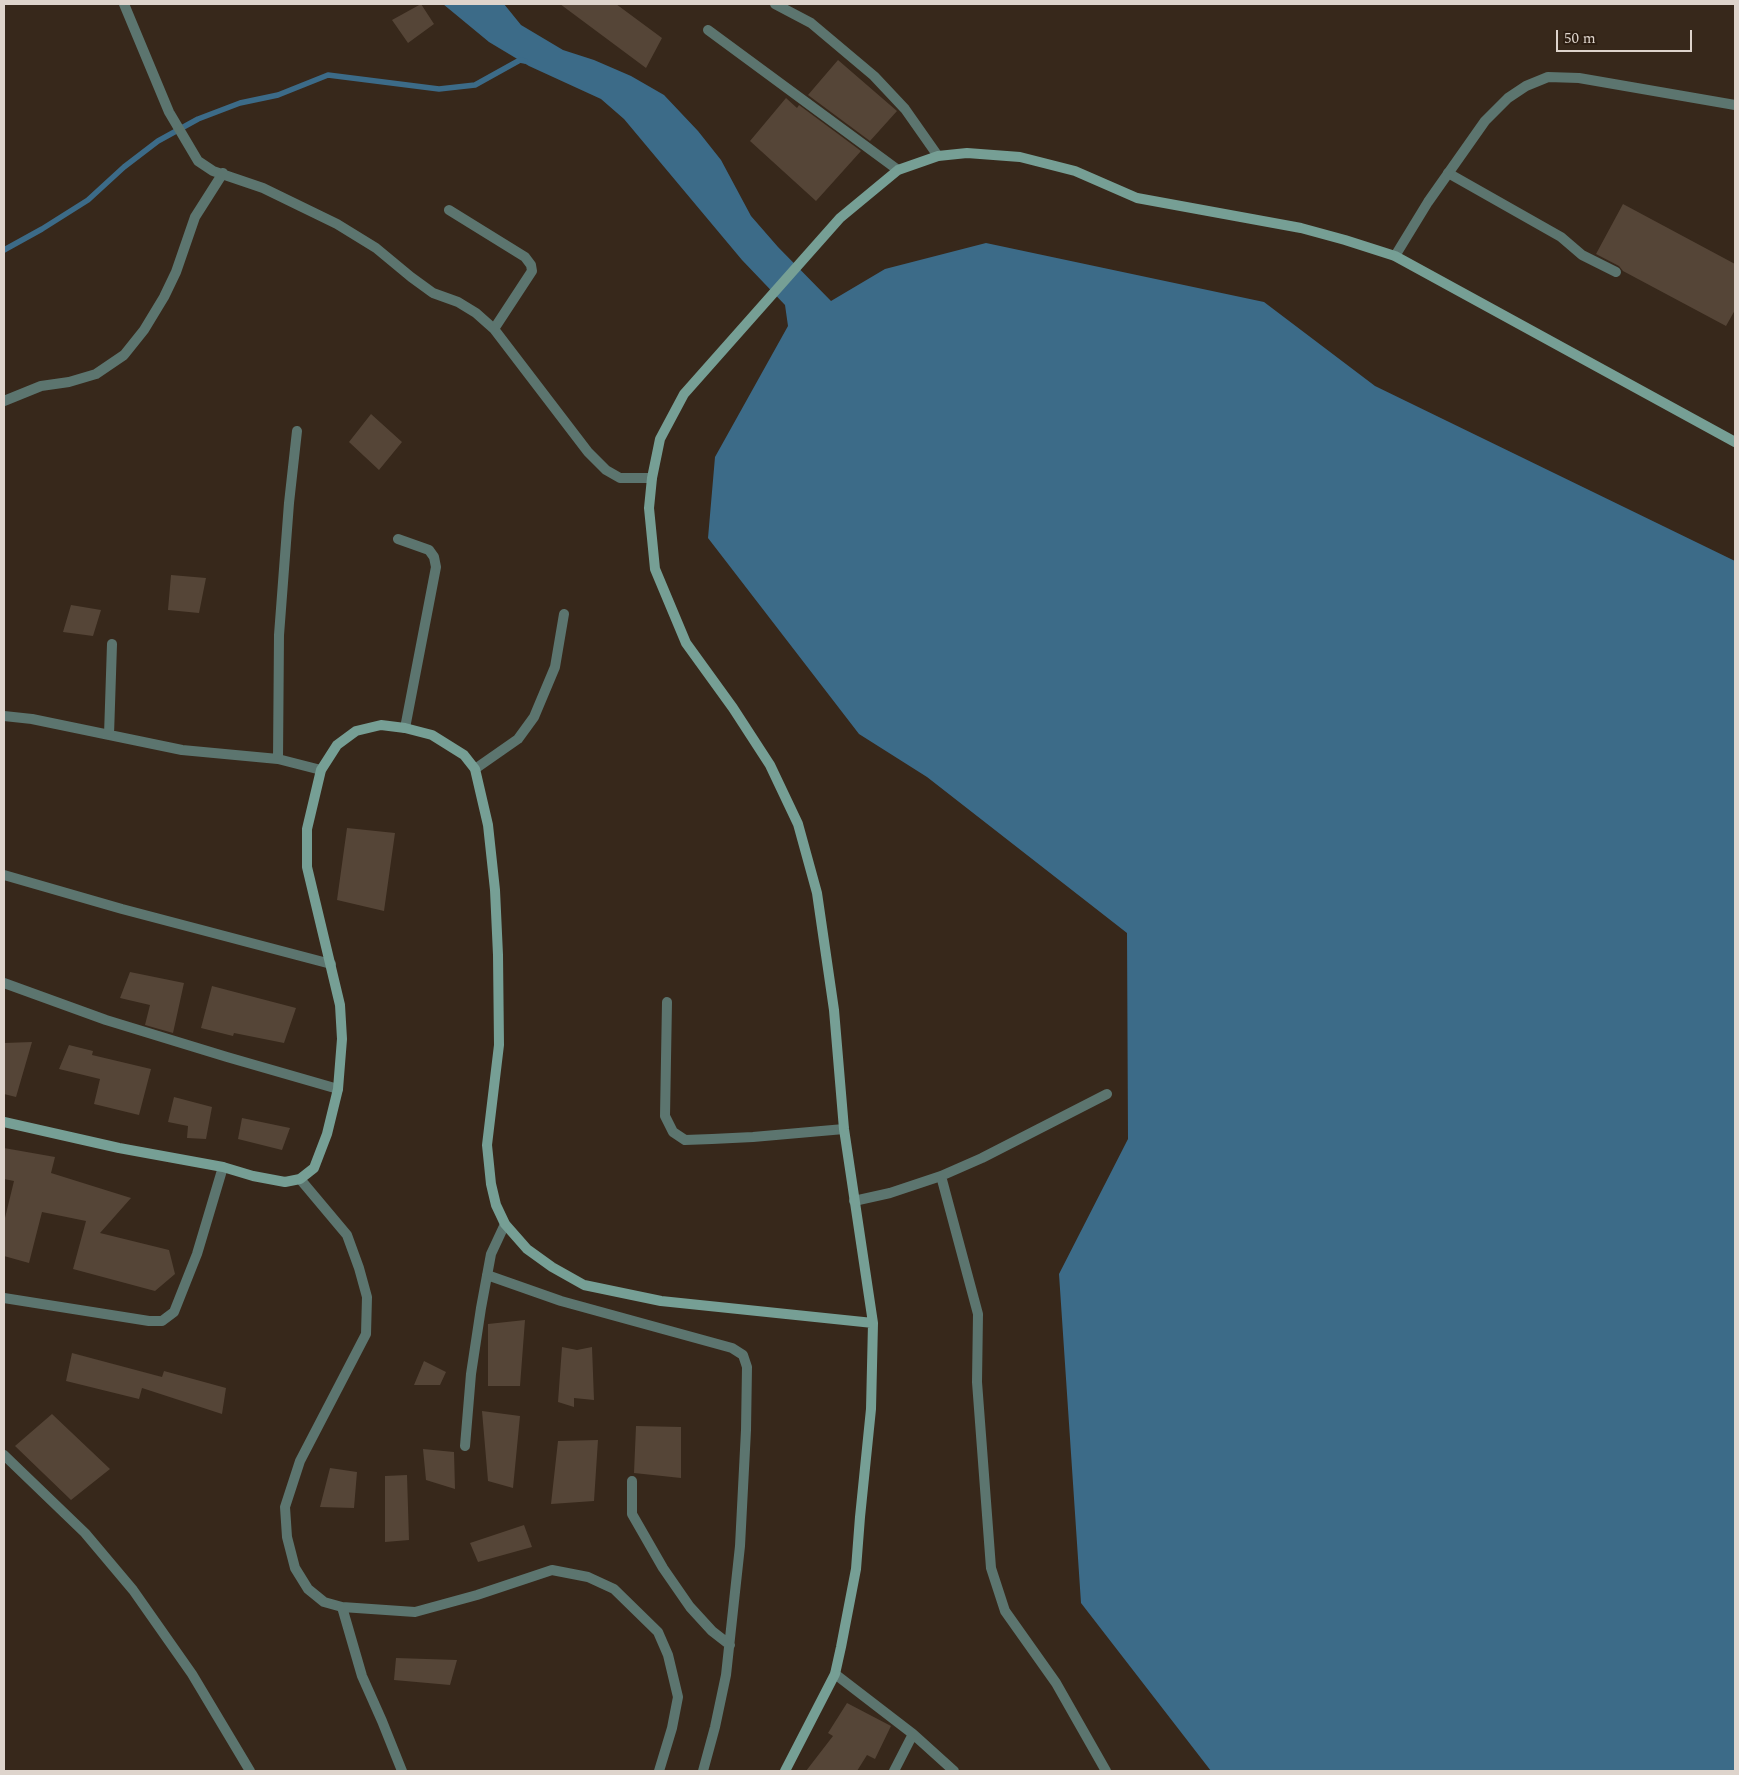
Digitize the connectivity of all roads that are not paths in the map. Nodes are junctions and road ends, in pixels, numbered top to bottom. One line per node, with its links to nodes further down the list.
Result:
1 (124, 4): 8 (street)
2 (775, 4): 5 (street)
3 (708, 30): 6 (street)
4 (1735, 105): 7 (street)
5 (938, 156): 6 (street); 10 (street)
6 (898, 170): 16 (street)
7 (1448, 173): 10 (street); 11 (street)
8 (223, 174): 12 (street); 13 (street)
9 (449, 210): 12 (street)
10 (1395, 256): 15 (street)
11 (1616, 272)
12 (494, 329): 16 (street)
13 (4, 401)
14 (297, 431): 23 (street)
15 (1735, 442)
16 (652, 478): 33 (street)
17 (398, 539): 21 (street)
18 (564, 614): 24 (street)
19 (112, 644): 22 (street)
20 (4, 716): 22 (street)
21 (404, 728): 24 (street); 25 (street)
22 (109, 735): 23 (street)
23 (278, 759): 25 (street)
24 (475, 769): 38 (street)
25 (321, 770): 27 (street)
26 (4, 874): 27 (street)
27 (331, 964): 30 (street)
28 (4, 983): 30 (street)
29 (667, 1002): 33 (street)
30 (338, 1088): 36 (street)
31 (1107, 1094): 35 (street)
32 (4, 1122): 34 (street)
33 (844, 1128): 37 (street)
34 (224, 1167): 36 (street); 40 (street)
35 (940, 1176): 37 (street); 56 (street)
36 (300, 1179): 45 (street)
37 (854, 1201): 41 (street)
38 (505, 1224): 39 (street); 41 (street)
39 (487, 1276): 42 (street); 46 (street)
40 (4, 1298)
41 (874, 1323): 47 (street)
42 (464, 1446)
43 (4, 1455): 49 (street)
44 (632, 1481): 46 (street)
45 (342, 1607): 50 (street); 51 (street)
46 (730, 1645): 52 (street)
47 (835, 1674): 48 (street); 53 (street)
48 (913, 1734): 54 (street); 55 (street)
49 (250, 1771)
50 (402, 1771)
51 (659, 1771)
52 (703, 1771)
53 (785, 1771)
54 (894, 1771)
55 (954, 1771)
56 (1106, 1771)

